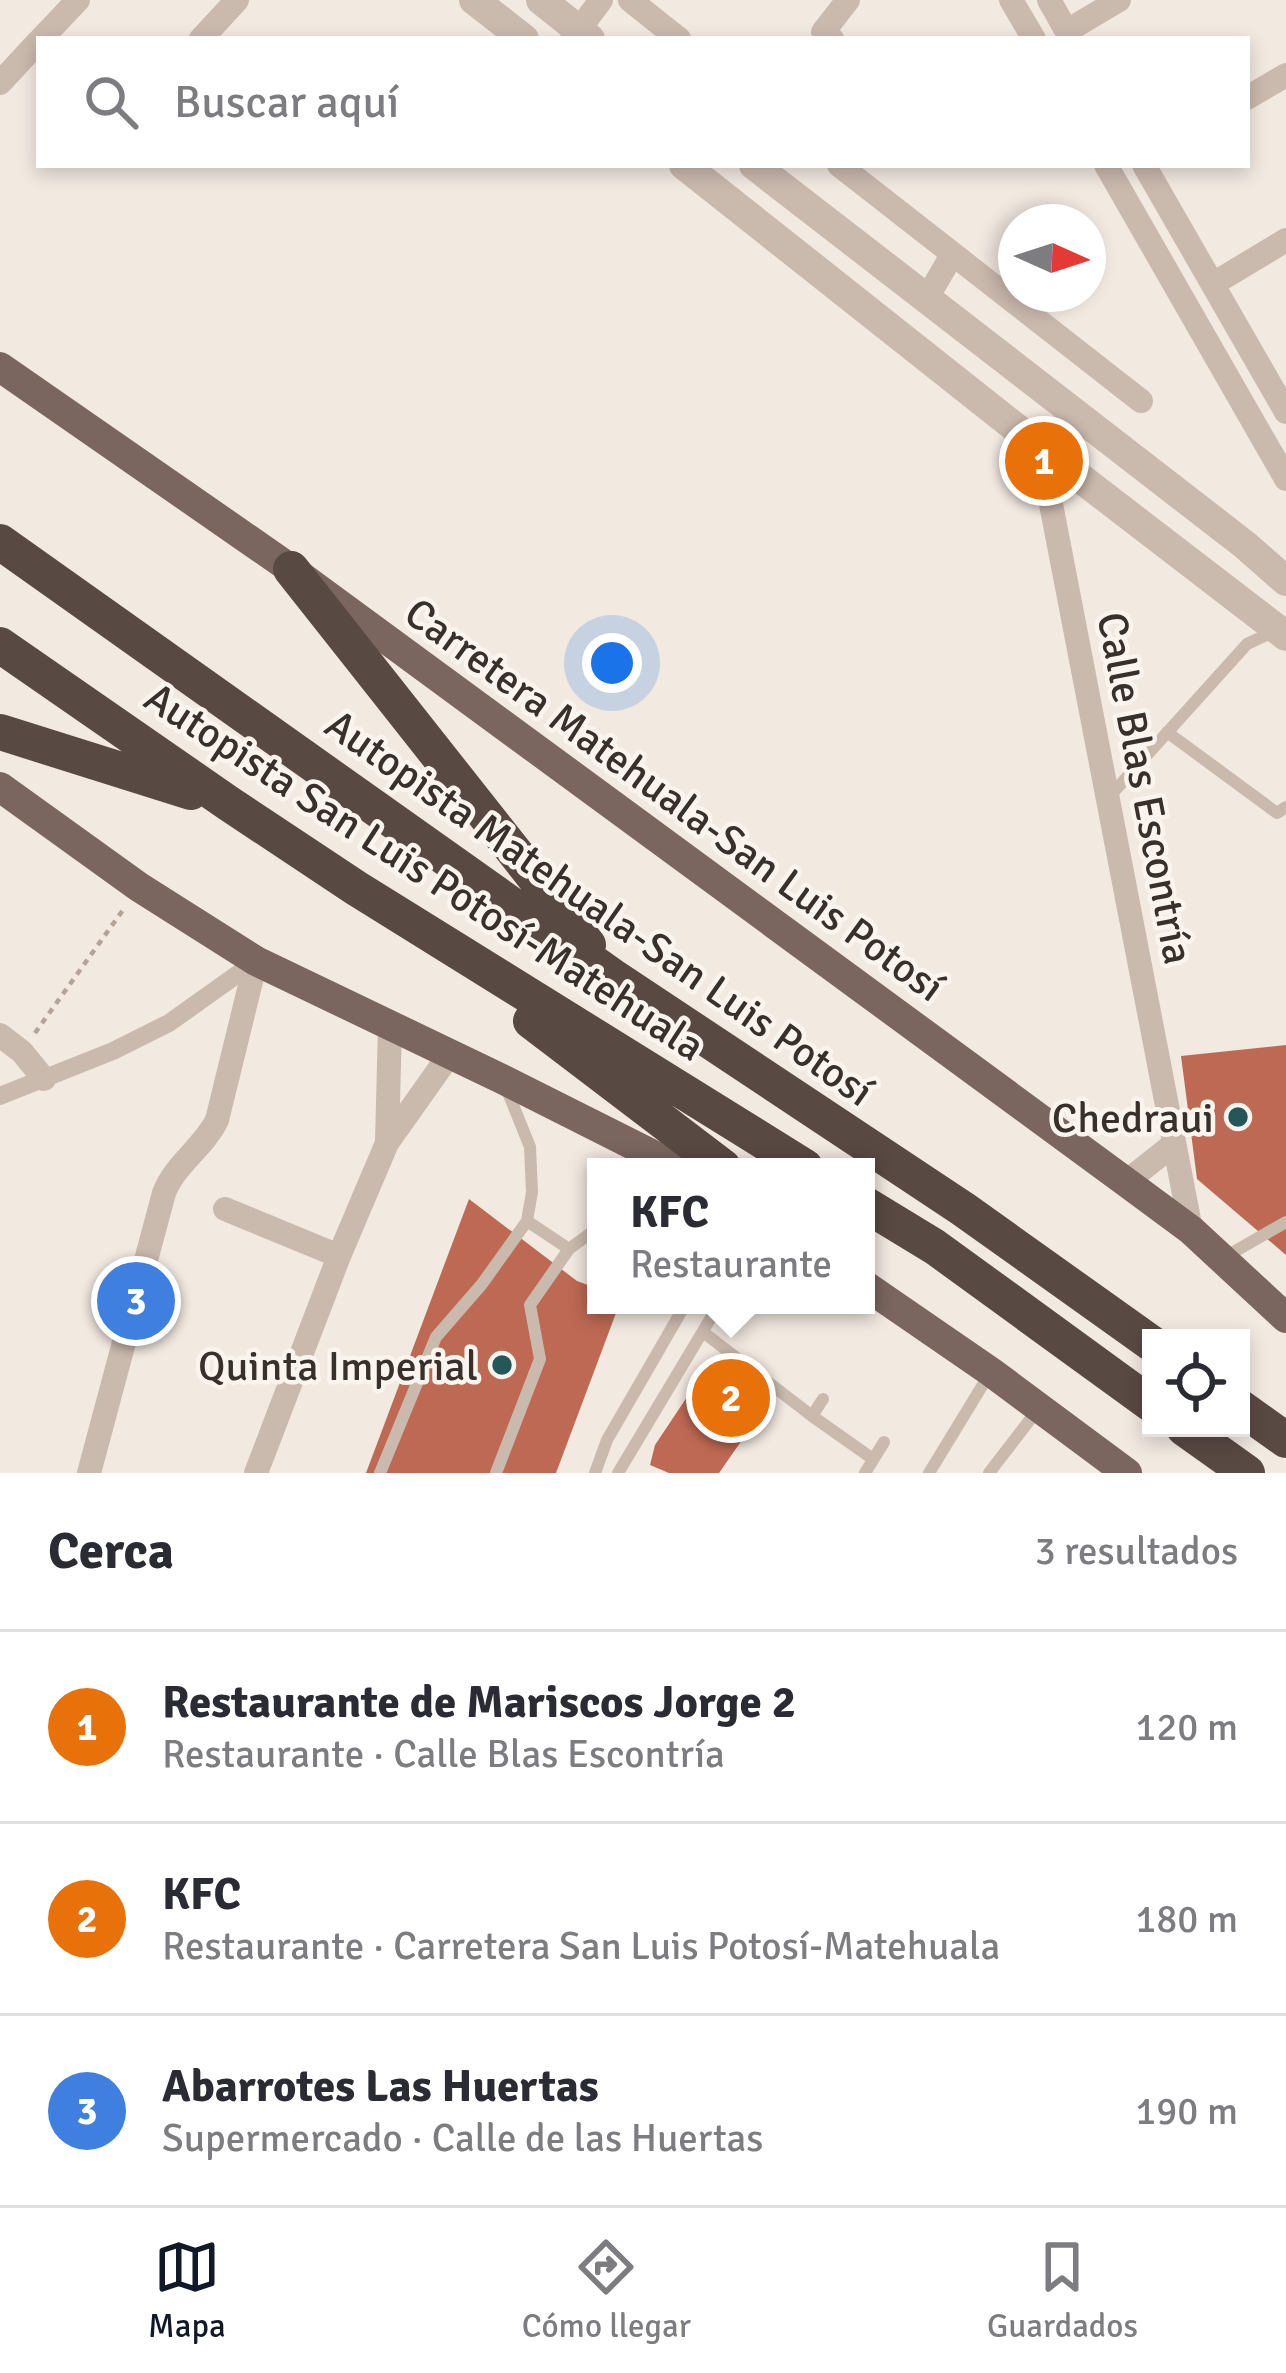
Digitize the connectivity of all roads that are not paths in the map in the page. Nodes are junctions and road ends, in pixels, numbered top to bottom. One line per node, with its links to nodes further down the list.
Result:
1 (77, 0): 12 (street)
2 (237, 0): 13 (street)
3 (474, 0): 14 (street)
4 (541, 0): 15 (street)
5 (601, 0): 15 (street)
6 (630, 0): 16 (street)
7 (848, 0): 17 (street)
8 (1011, 0): 18 (street)
9 (1049, 0): 11 (street)
10 (1119, 0): 11 (street)
11 (1069, 35)
12 (44, 36)
13 (204, 36)
14 (520, 36)
15 (580, 36)
16 (675, 36)
17 (828, 36)
18 (1032, 36)
19 (36, 44): 21 (street)
20 (1286, 75): 22 (street)
21 (0, 83)
22 (1250, 96)
23 (688, 168): 35 (street)
24 (758, 168): 31 (street)
25 (842, 168): 29 (street)
26 (1108, 168): 36 (street)
27 (1146, 168): 30 (street)
28 (1286, 240): 30 (street)
29 (952, 255): 31 (street); 33 (street)
30 (1213, 284): 34 (street)
31 (927, 298): 39 (street)
32 (0, 367): 38 (main road, Carretera Matehuala-San Luis Potosí)
33 (1141, 401)
34 (1286, 412)
35 (1040, 447): 40 (street); 46 (street, Calle Blas Escontría)
36 (1286, 479)
37 (0, 542): 51 (highway, Autopista Matehuala-San Luis Potosí)
38 (292, 569): 51 (highway); 63 (main road, Carretera Matehuala-San Luis Potosí)
39 (1286, 580): 40 (street)
40 (1277, 624): 41 (lane); 41 (lane)
41 (1246, 644): 44 (lane)
42 (0, 645): 47 (highway, Autopista San Luis Potosí-Matehuala)
43 (0, 732): 47 (highway)
44 (1167, 732): 46 (lane); 48 (lane)
45 (0, 787): 50 (main road)
46 (1108, 798): 59 (street, Calle Blas Escontría)
47 (228, 803): 49 (highway, Autopista San Luis Potosí-Matehuala)
48 (1286, 807)
49 (356, 888): 61 (highway); 62 (highway, Autopista San Luis Potosí-Matehuala)
50 (256, 961): 52 (main road); 56 (street); 90 (street)
51 (612, 976): 78 (highway, Autopista Matehuala-San Luis Potosí)
52 (390, 1026): 54 (main road); 58 (street)
53 (0, 1035): 56 (street)
54 (449, 1054): 55 (main road); 58 (street)
55 (502, 1078): 60 (main road); 66 (lane)
56 (44, 1079): 57 (street)
57 (0, 1096)
58 (387, 1143): 71 (street)
59 (1174, 1144): 63 (street); 68 (street, Calle Blas Escontría)
60 (659, 1158)
61 (711, 1158)
62 (791, 1158)
63 (1126, 1182): 68 (main road, Carretera Matehuala-San Luis Potosí)
64 (225, 1208): 71 (street)
65 (875, 1211): 80 (highway)
66 (527, 1220): 70 (lane); 92 (lane)
67 (1286, 1222): 72 (lane)
68 (1191, 1230): 72 (main road, Carretera Matehuala-San Luis Potosí)
69 (587, 1236): 70 (lane)
70 (568, 1250): 93 (lane)
71 (339, 1256): 91 (street)
72 (1222, 1259): 76 (main road, Carretera Matehuala-San Luis Potosí)
73 (875, 1292): 79 (main road)
74 (680, 1314): 94 (lane)
75 (716, 1314): 77 (lane)
76 (1286, 1318)
77 (703, 1332): 84 (lane); 95 (lane)
78 (1142, 1337)
79 (991, 1372): 82 (main road); 97 (lane)
80 (1142, 1397)
81 (823, 1399): 84 (lane)
82 (1040, 1407): 89 (main road); 98 (lane)
83 (1250, 1414): 86 (highway)
84 (812, 1417): 88 (lane)
85 (1197, 1437): 100 (highway)
86 (1286, 1440)
87 (884, 1442): 88 (lane)
88 (873, 1459): 96 (lane)
89 (1103, 1462): 99 (main road)
90 (88, 1473)
91 (256, 1473)
92 (380, 1473)
93 (496, 1473)
94 (595, 1473)
95 (618, 1473)
96 (865, 1473)
97 (929, 1473)
98 (988, 1473)
99 (1127, 1473)
100 (1247, 1473)

